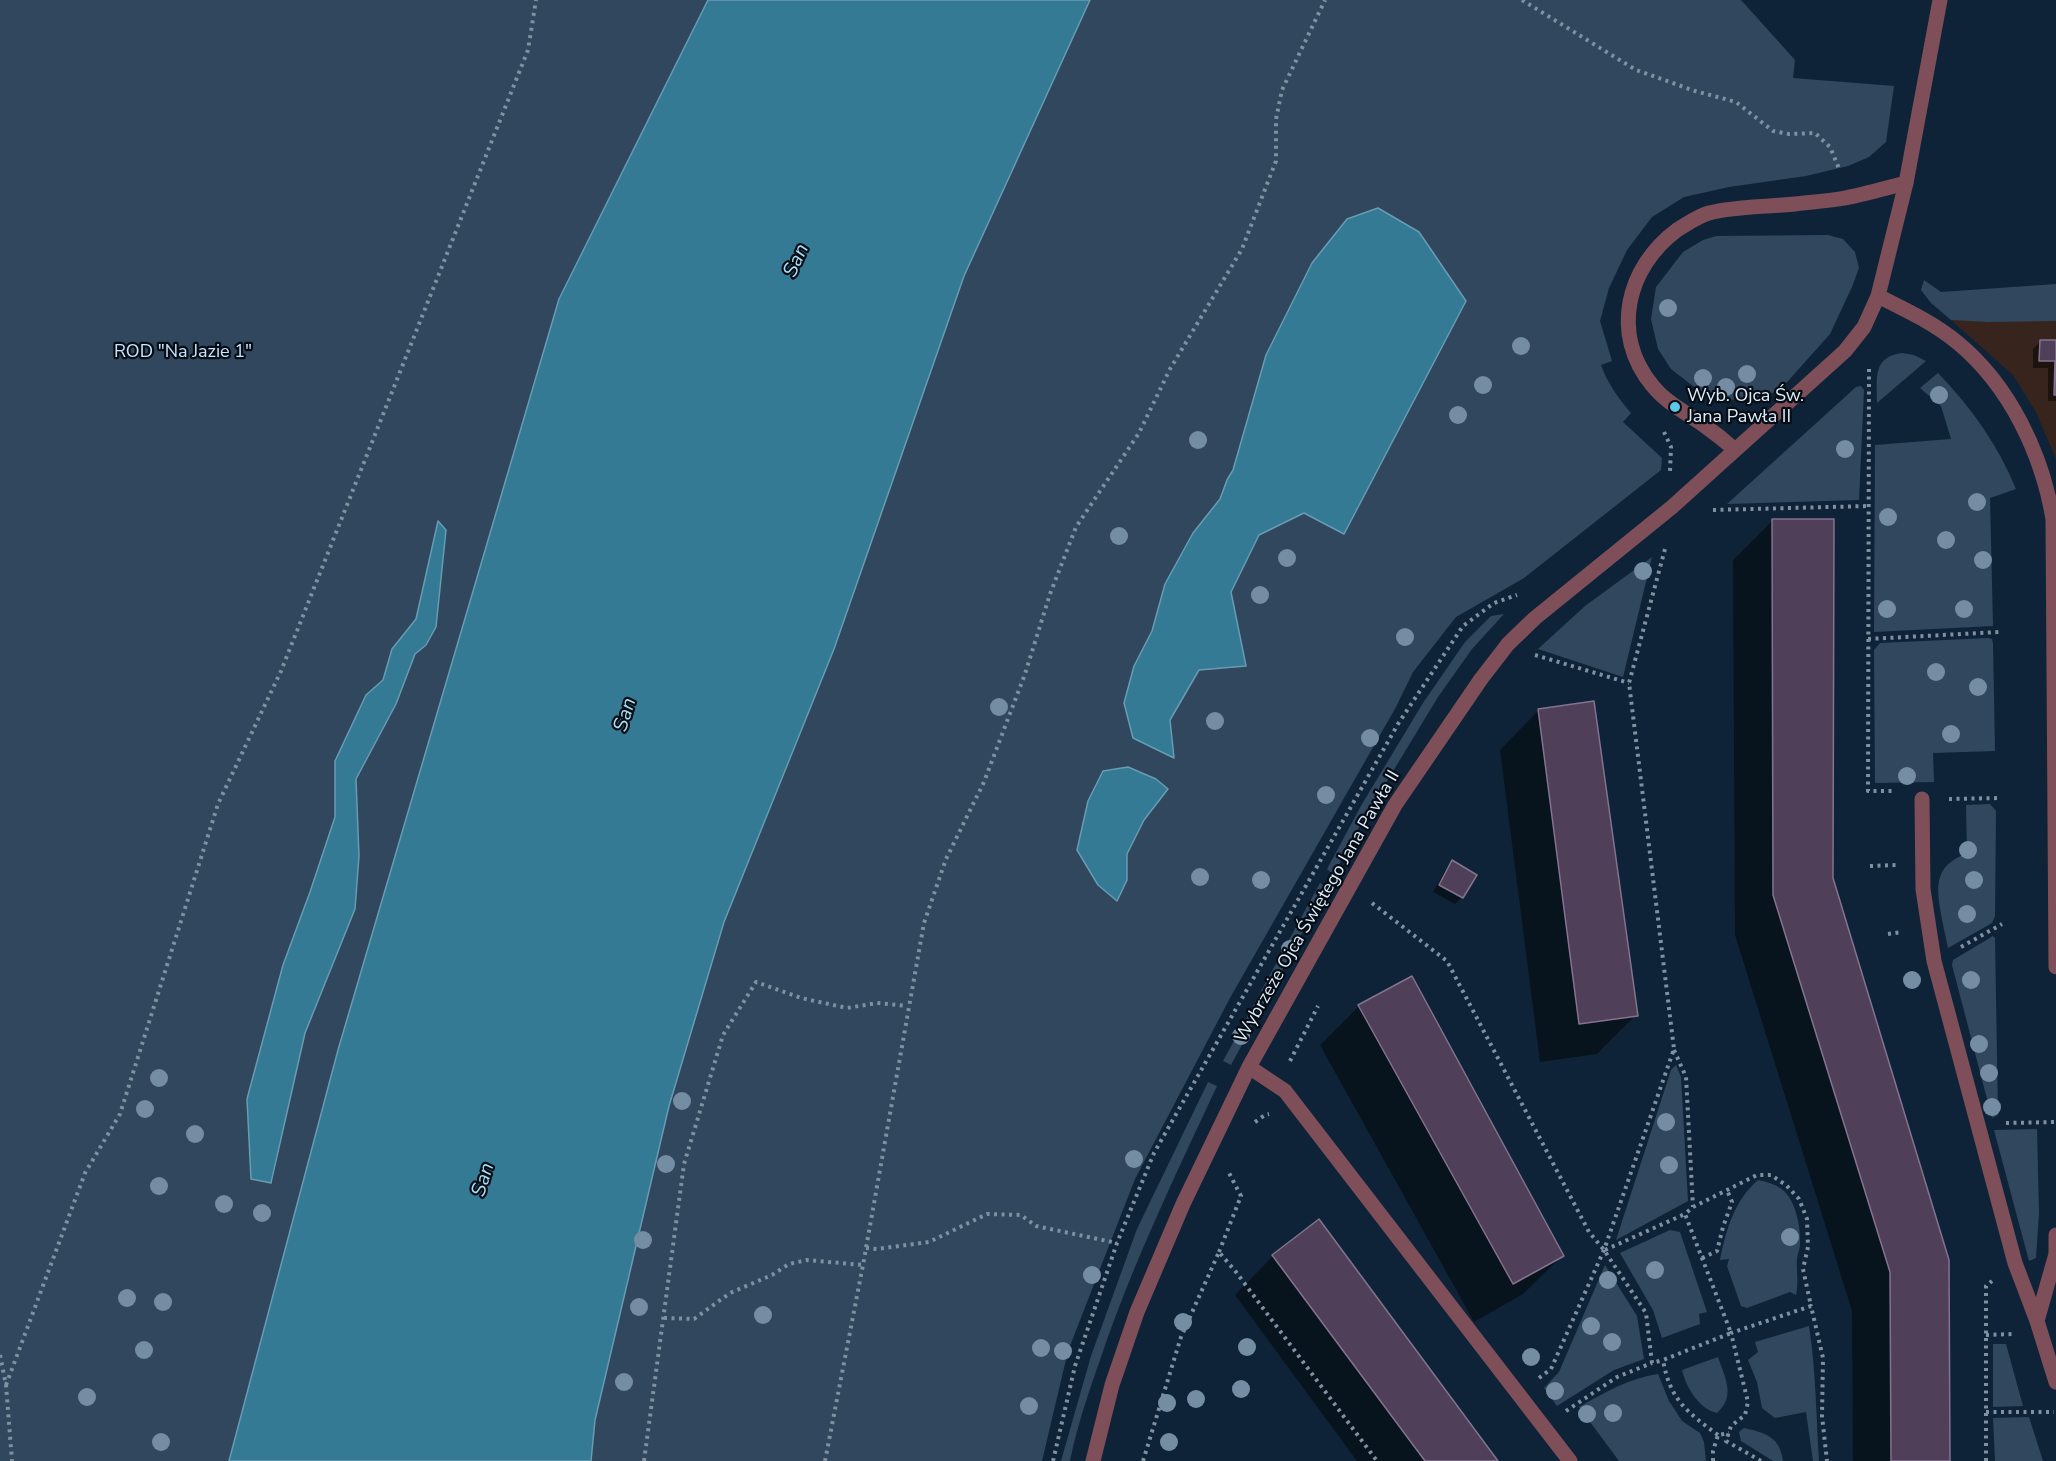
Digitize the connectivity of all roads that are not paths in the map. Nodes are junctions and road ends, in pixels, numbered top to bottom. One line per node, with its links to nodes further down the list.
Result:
1 (1941, 0): 2 (street, Wybrzeże Ojca Świętego Jana Pawła II)
2 (1906, 183): 3 (street, Wybrzeże Ojca Świętego Jana Pawła II); 4 (street)
3 (1878, 296): 4 (street, Wybrzeże Ojca Świętego Jana Pawła II); 6 (street)
4 (1734, 449): 7 (street, Wybrzeże Ojca Świętego Jana Pawła II)
5 (1922, 799): 9 (street)
6 (2056, 967)
7 (1249, 1067): 11 (street, Wybrzeże Ojca Świętego Jana Pawła II); 12 (street)
8 (2056, 1235): 9 (street)
9 (2037, 1321): 10 (street)
10 (2056, 1382)
11 (1093, 1461)
12 (1570, 1461)

